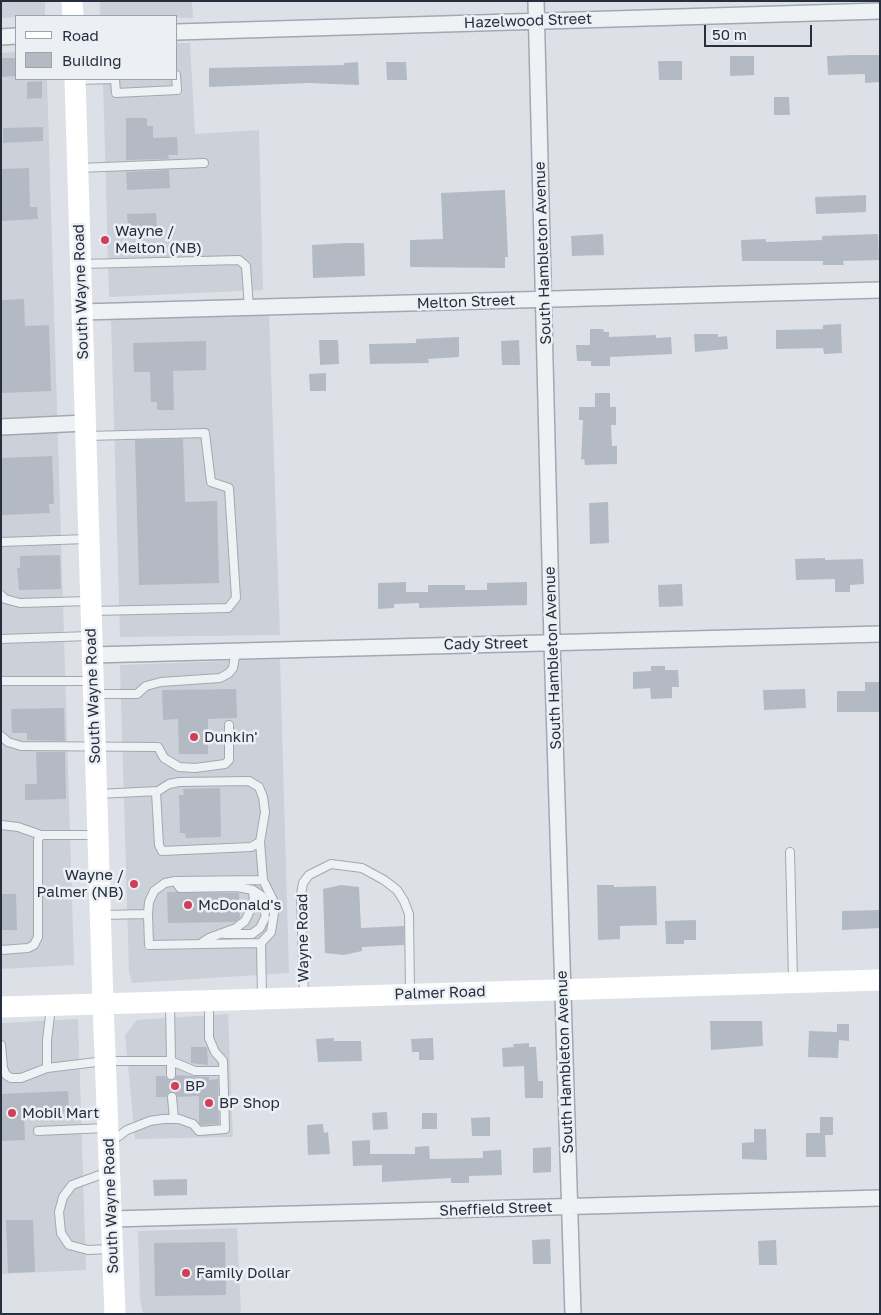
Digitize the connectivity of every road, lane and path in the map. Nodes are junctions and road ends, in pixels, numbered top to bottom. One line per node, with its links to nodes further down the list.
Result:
1 (72, 1): 4 (main road)
2 (536, 1): 5 (street, South Hambleton Avenue)
3 (880, 12): 5 (street, Hazelwood Street)
4 (73, 15)
5 (536, 21): 6 (street, Hazelwood Street); 16 (street, South Hambleton Avenue)
6 (178, 32)
7 (15, 36): 8 (street)
8 (1, 37)
9 (75, 80): 13 (main road, South Wayne Road)
10 (115, 80): 11 (lane)
11 (176, 80)
12 (204, 163): 13 (lane)
13 (77, 168): 14 (main road, South Wayne Road)
14 (80, 264): 17 (lane); 18 (main road, South Wayne Road)
15 (880, 290): 16 (street, Melton Street)
16 (544, 300): 17 (street, Melton Street); 27 (street, South Hambleton Avenue)
17 (249, 308): 18 (street, Melton Street)
18 (82, 312): 20 (main road, South Wayne Road)
19 (1, 427): 20 (street)
20 (85, 430): 21 (main road, South Wayne Road); 24 (lane)
21 (89, 539): 22 (lane); 24 (main road, South Wayne Road)
22 (1, 542)
23 (1, 595): 24 (lane)
24 (91, 606): 28 (main road, South Wayne Road)
25 (880, 634): 27 (street, Cady Street)
26 (1, 638): 28 (lane)
27 (552, 642): 29 (street, Cady Street); 53 (street, South Hambleton Avenue)
28 (92, 646): 29 (street, Cady Street); 31 (main road, South Wayne Road)
29 (236, 650): 31 (lane)
30 (1, 681): 31 (lane)
31 (93, 687): 34 (main road, South Wayne Road)
32 (229, 725): 34 (lane)
33 (1, 736): 34 (lane)
34 (95, 747): 36 (main road, South Wayne Road)
35 (156, 792): 36 (lane); 40 (lane); 40 (lane)
36 (96, 794): 39 (main road, South Wayne Road)
37 (1, 825): 38 (lane)
38 (41, 835): 39 (lane); 50 (lane)
39 (98, 835): 46 (main road, South Wayne Road)
40 (260, 842): 42 (lane)
41 (790, 852): 52 (lane)
42 (263, 880): 43 (lane); 48 (lane)
43 (175, 881): 44 (lane); 45 (lane)
44 (253, 890): 47 (lane); 47 (lane)
45 (148, 914): 46 (lane); 49 (lane)
46 (100, 915): 59 (main road, South Wayne Road)
47 (218, 934): 49 (lane)
48 (261, 943): 49 (lane); 56 (lane)
49 (200, 944)
50 (1, 950)
51 (880, 980): 52 (main road, Palmer Road)
52 (793, 982): 53 (main road, Palmer Road)
53 (562, 989): 54 (main road, Palmer Road); 74 (street, South Hambleton Avenue)
54 (410, 994): 55 (main road, Palmer Road); 55 (lane, Wayne Road)
55 (304, 997): 56 (main road, Palmer Road)
56 (262, 998): 57 (main road, Palmer Road)
57 (209, 1000): 58 (main road, Palmer Road); 66 (lane)
58 (170, 1001): 59 (main road, Palmer Road); 64 (lane)
59 (103, 1002): 60 (main road, Palmer Road); 63 (main road, South Wayne Road)
60 (51, 1005): 61 (main road, Palmer Road); 65 (lane)
61 (1, 1007)
62 (1, 1045): 65 (lane)
63 (105, 1062): 64 (lane); 65 (lane); 71 (main road, South Wayne Road)
64 (171, 1062): 66 (lane); 67 (lane)
65 (47, 1068)
66 (223, 1070): 69 (lane)
67 (171, 1075)
68 (172, 1097): 69 (lane)
69 (174, 1119): 71 (lane)
70 (38, 1131): 71 (lane)
71 (108, 1136): 72 (main road, South Wayne Road)
72 (110, 1172): 75 (main road, South Wayne Road); 76 (lane)
73 (880, 1198): 74 (street, Sheffield Street)
74 (569, 1207): 75 (street, Sheffield Street); 78 (street, South Hambleton Avenue)
75 (112, 1220): 76 (main road, South Wayne Road)
76 (112, 1249): 77 (main road, South Wayne Road)
77 (115, 1314)
78 (573, 1314)

